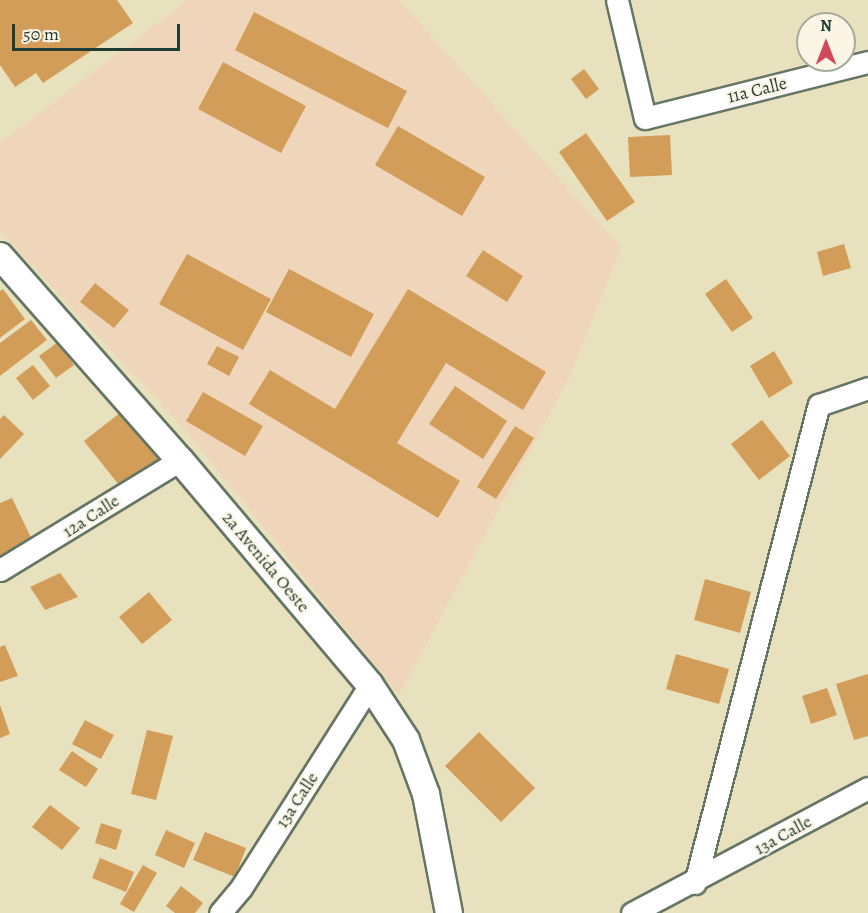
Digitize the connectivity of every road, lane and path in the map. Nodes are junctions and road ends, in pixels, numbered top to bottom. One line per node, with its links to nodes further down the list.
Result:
1 (617, 0): 2 (street, 11a Calle)
2 (868, 62)
3 (0, 256): 5 (street, 2a Avenida Oeste)
4 (868, 388): 9 (street)
5 (180, 459): 6 (street, 12a Calle); 7 (street, 2a Avenida Oeste)
6 (0, 570)
7 (370, 685): 10 (street, 13a Calle); 11 (street, 2a Avenida Oeste)
8 (868, 788): 9 (street, 13a Calle)
9 (695, 883): 12 (street, 13a Calle)
10 (220, 913)
11 (448, 913)
12 (633, 913)

